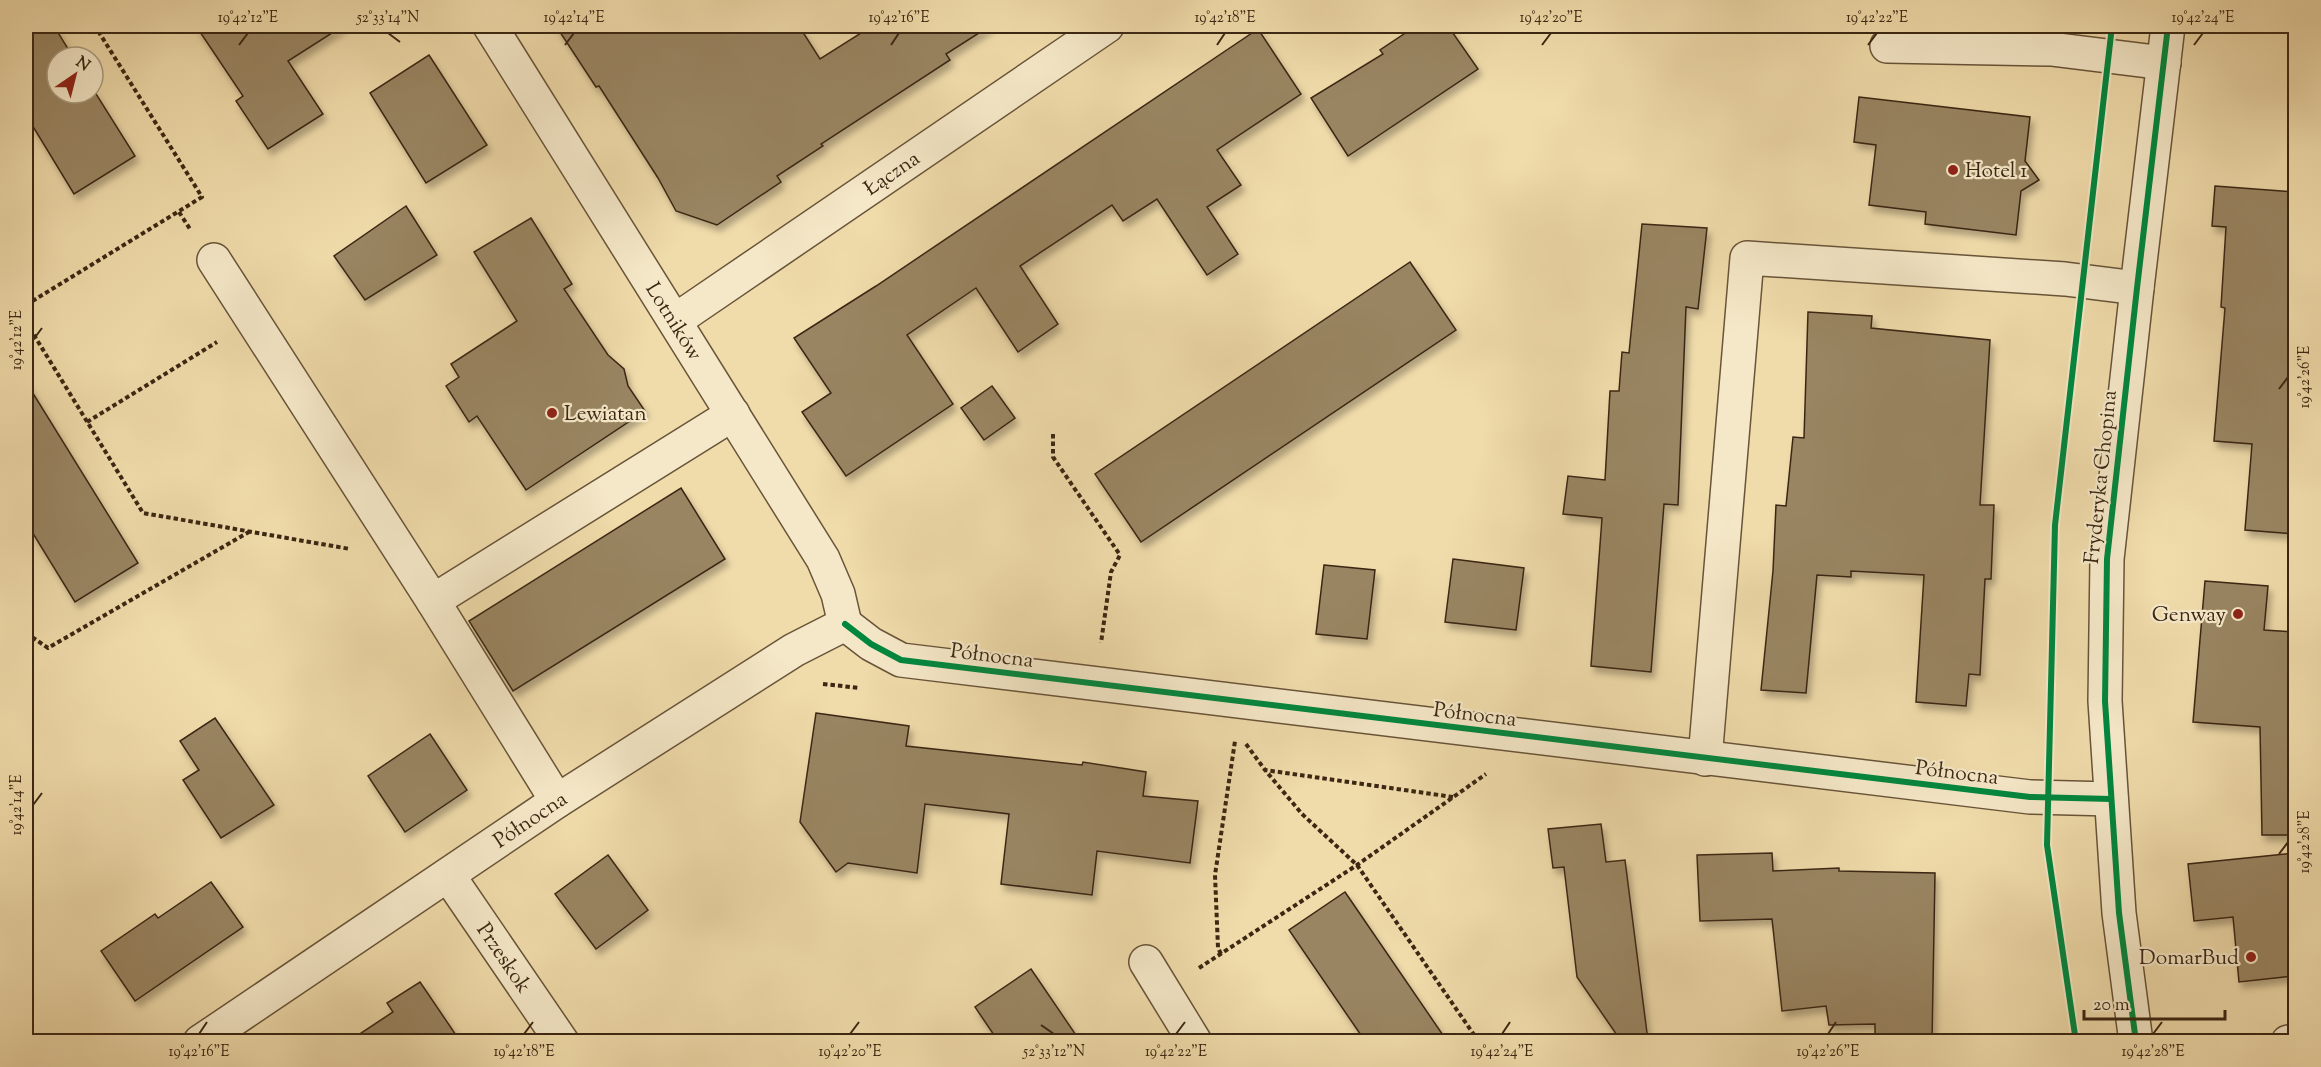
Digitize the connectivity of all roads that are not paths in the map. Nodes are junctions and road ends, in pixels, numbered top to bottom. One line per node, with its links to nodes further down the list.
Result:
1 (490, 26): 8 (street, Lotników)
2 (1107, 26): 8 (street, Łączna)
3 (2168, 26): 5 (street, Fryderyka Chopina)
4 (1887, 45): 5 (street)
5 (2164, 63): 7 (street, Fryderyka Chopina)
6 (214, 260): 10 (street)
7 (2137, 288): 12 (street); 13 (street, Fryderyka Chopina)
8 (676, 320): 9 (street, Lotników)
9 (733, 414): 10 (street); 11 (street, Lotników)
10 (433, 601): 14 (street)
11 (845, 624): 12 (street, Północna); 14 (street, Północna)
12 (1705, 759): 13 (street, Północna)
13 (2111, 799): 20 (street, Fryderyka Chopina)
14 (557, 801): 15 (street, Północna)
15 (448, 875): 17 (street, Północna); 18 (street, Przeskok)
16 (1146, 962): 19 (street)
17 (200, 1041)
18 (562, 1041)
19 (1195, 1041)
20 (2136, 1041)
21 (2288, 1041): 22 (street)
22 (2295, 1041)

